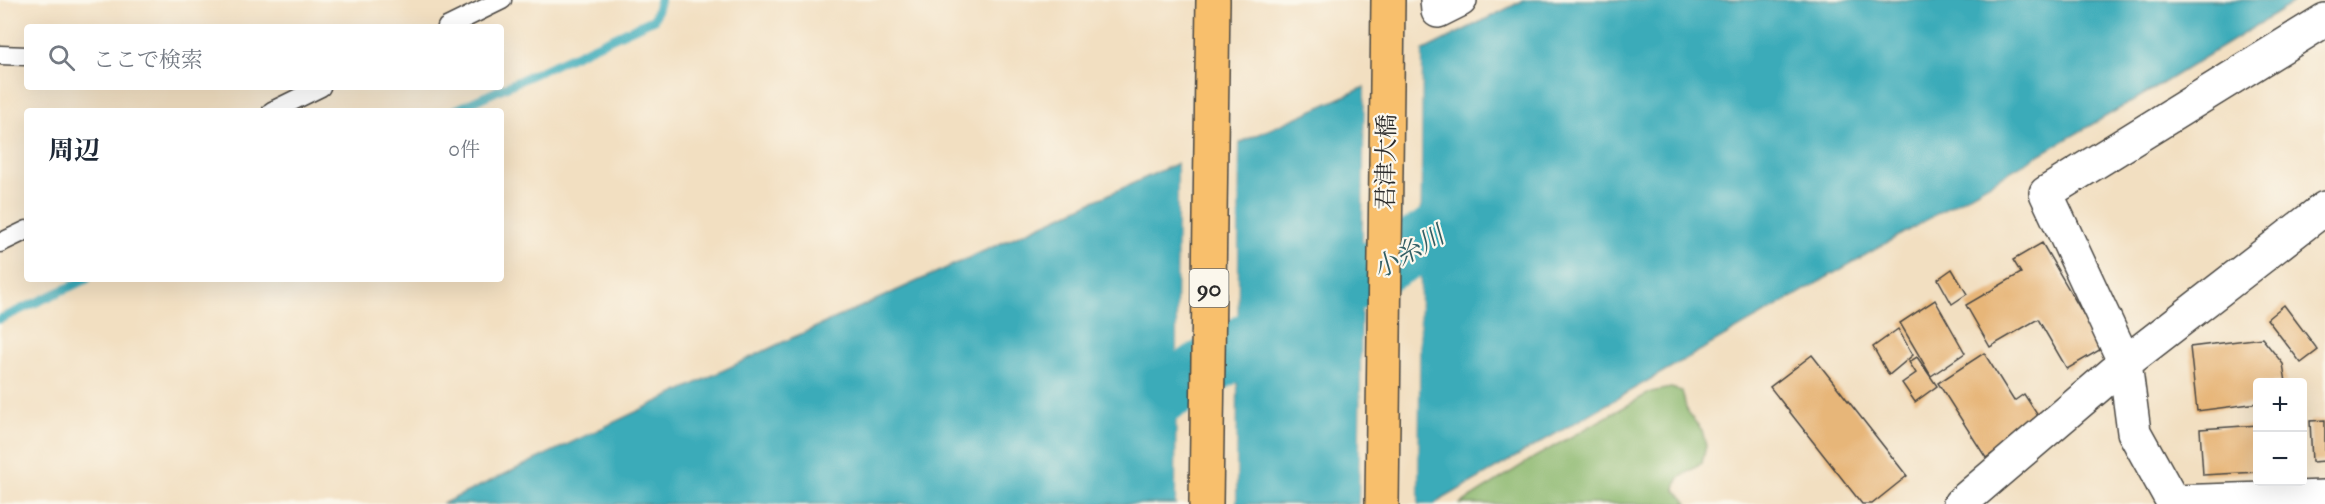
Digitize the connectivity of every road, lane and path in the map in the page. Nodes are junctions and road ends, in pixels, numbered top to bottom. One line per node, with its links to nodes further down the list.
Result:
1 (502, 0): 7 (lane)
2 (1213, 0): 19 (main road, 90)
3 (1388, 0): 20 (main road, 君津大橋)
4 (1437, 0): 5 (street)
5 (1460, 0)
6 (2325, 21): 15 (street)
7 (453, 24)
8 (0, 55): 9 (lane)
9 (24, 56)
10 (315, 90): 11 (lane)
11 (278, 108)
12 (2325, 208): 15 (street)
13 (24, 231): 14 (lane)
14 (0, 243)
15 (2125, 363): 17 (street); 18 (street)
16 (2325, 497): 18 (street)
17 (1968, 501)
18 (2173, 503)
19 (1206, 504)
20 (1382, 504)

